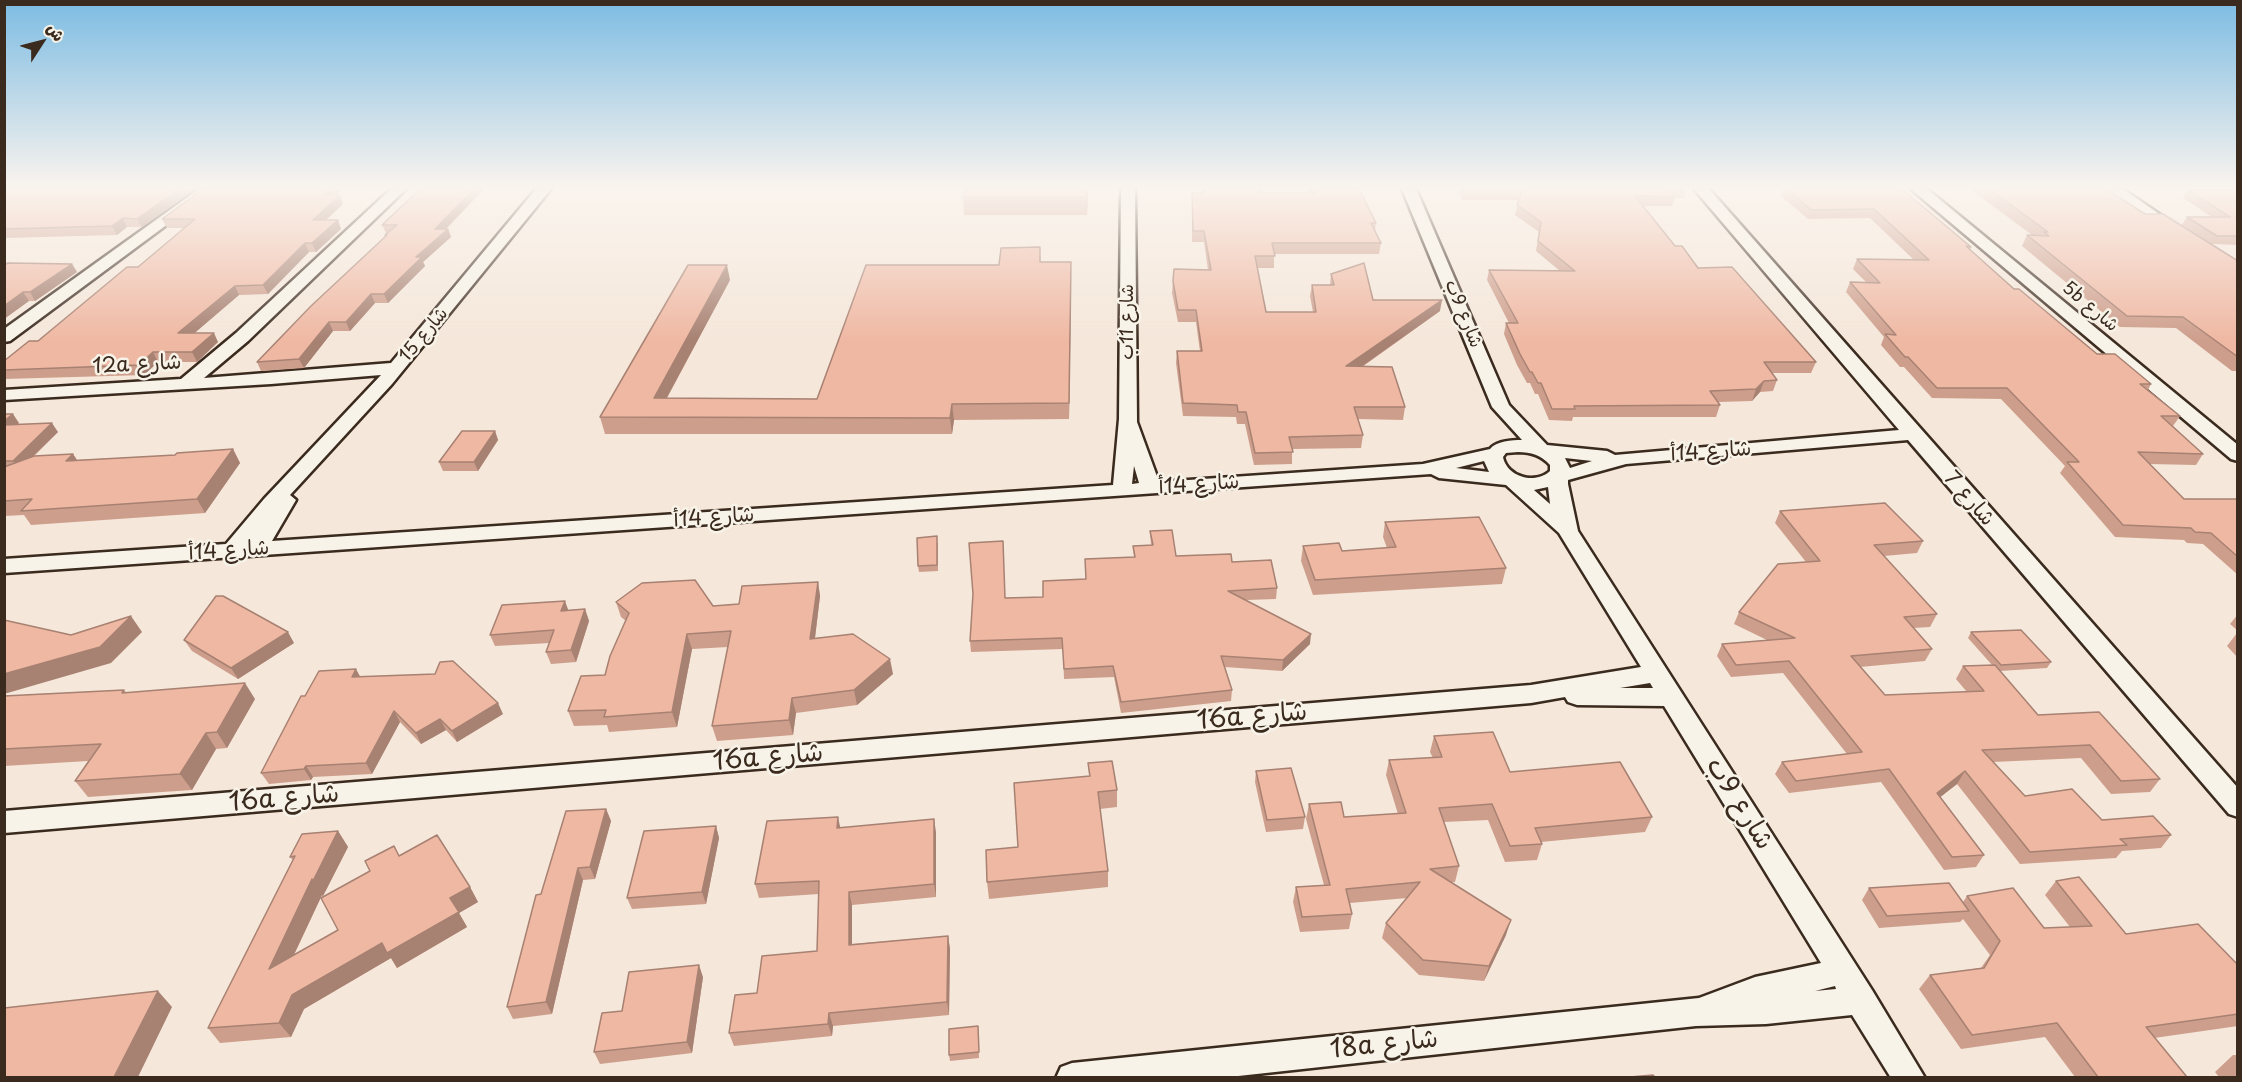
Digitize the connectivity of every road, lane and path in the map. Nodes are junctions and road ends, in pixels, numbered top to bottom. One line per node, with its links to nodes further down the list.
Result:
1 (138, 239): 8 (street)
2 (345, 239): 9 (street)
3 (502, 239): 10 (street, شارع 15)
4 (1128, 239): 15 (street, شارع 11ب)
5 (1430, 239): 14 (street, شارع 9ب)
6 (1745, 239): 16 (street, شارع 7)
7 (1978, 239): 19 (street, 5b شارع)
8 (4, 337)
9 (242, 337): 11 (street); 12 (street)
10 (391, 374): 11 (street, 12a شارع); 22 (street, شارع 15)
11 (205, 383): 12 (street, 12a شارع)
12 (186, 384): 13 (street, 12a شارع)
13 (4, 395)
14 (1501, 407): 17 (street, شارع 9ب); 18 (street)
15 (1128, 419): 25 (street, شارع 11ب); 26 (street, شارع 11ب)
16 (1918, 440): 20 (street, شارع 14أ); 34 (street, شارع 7)
17 (1541, 450): 18 (street, شارع 14أ); 20 (street, شارع 14أ); 23 (street, شارع 9ب)
18 (1495, 453): 21 (street, شارع 14أ); 24 (street, شارع 9ب)
19 (2238, 455)
20 (1625, 458): 23 (street, شارع 14أ)
21 (1423, 470): 24 (street, شارع 14أ); 25 (street, شارع 14أ)
22 (298, 475): 28 (street, شارع 15); 29 (street, شارع 15)
23 (1558, 477): 24 (street, شارع 14أ); 27 (street, شارع 9ب)
24 (1512, 480): 27 (street, شارع 9ب)
25 (1151, 488): 26 (street, شارع 14أ)
26 (1122, 490): 28 (street, شارع 14أ)
27 (1568, 531): 31 (street, شارع 9ب)
28 (257, 549): 29 (street, شارع 14أ)
29 (232, 551): 30 (street, شارع 14أ)
30 (4, 566)
31 (1657, 674): 32 (street, 16a شارع); 33 (street, شارع 9ب)
32 (1531, 694): 33 (street, 16a شارع); 35 (street, 16a شارع)
33 (1672, 697): 36 (street, شارع 9ب)
34 (2238, 807)
35 (4, 822)
36 (1843, 971): 37 (street, شارع 9ب); 38 (street, 18a شارع)
37 (1861, 1000): 38 (street, 18a شارع); 40 (street, شارع 9ب)
38 (1696, 1012): 39 (street, 18a شارع)
39 (1072, 1077)
40 (1910, 1077)

